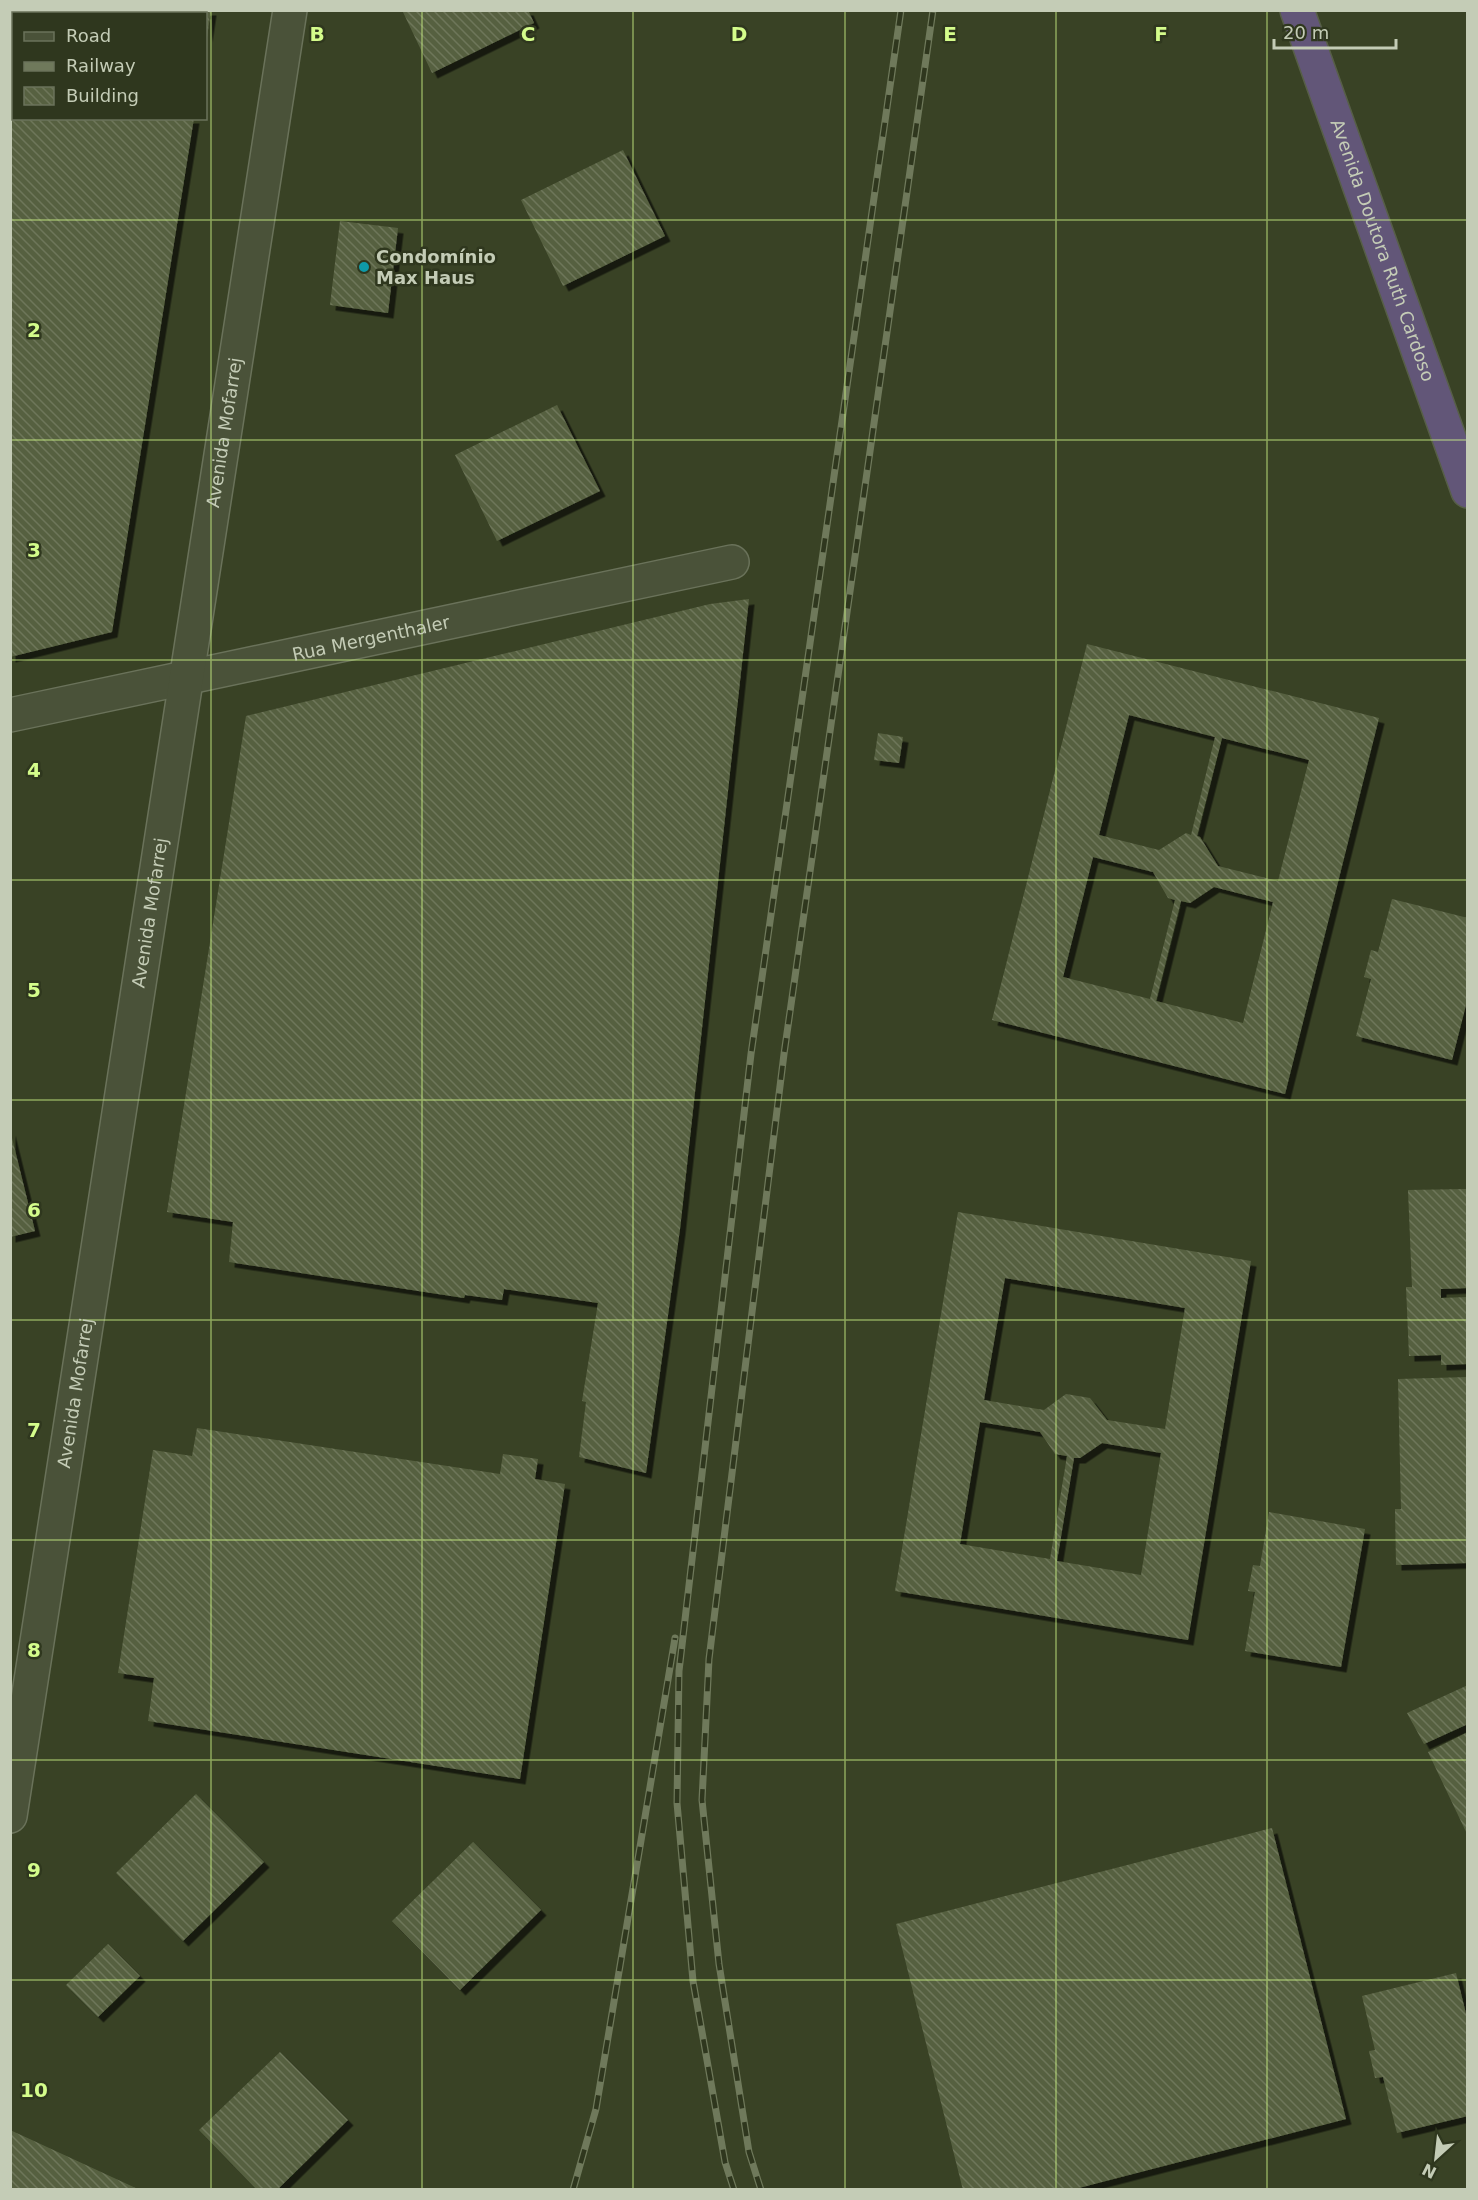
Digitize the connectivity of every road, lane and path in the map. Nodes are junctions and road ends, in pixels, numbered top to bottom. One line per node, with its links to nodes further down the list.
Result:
1 (290, 10): 5 (street, Avenida Mofarrej)
2 (1297, 10): 3 (highway, Avenida Doutora Ruth Cardoso)
3 (1467, 491)
4 (732, 562): 5 (street, Rua Mergenthaler)
5 (188, 677): 6 (street, Rua Mergenthaler); 7 (street, Avenida Mofarrej)
6 (10, 715)
7 (10, 1816)

